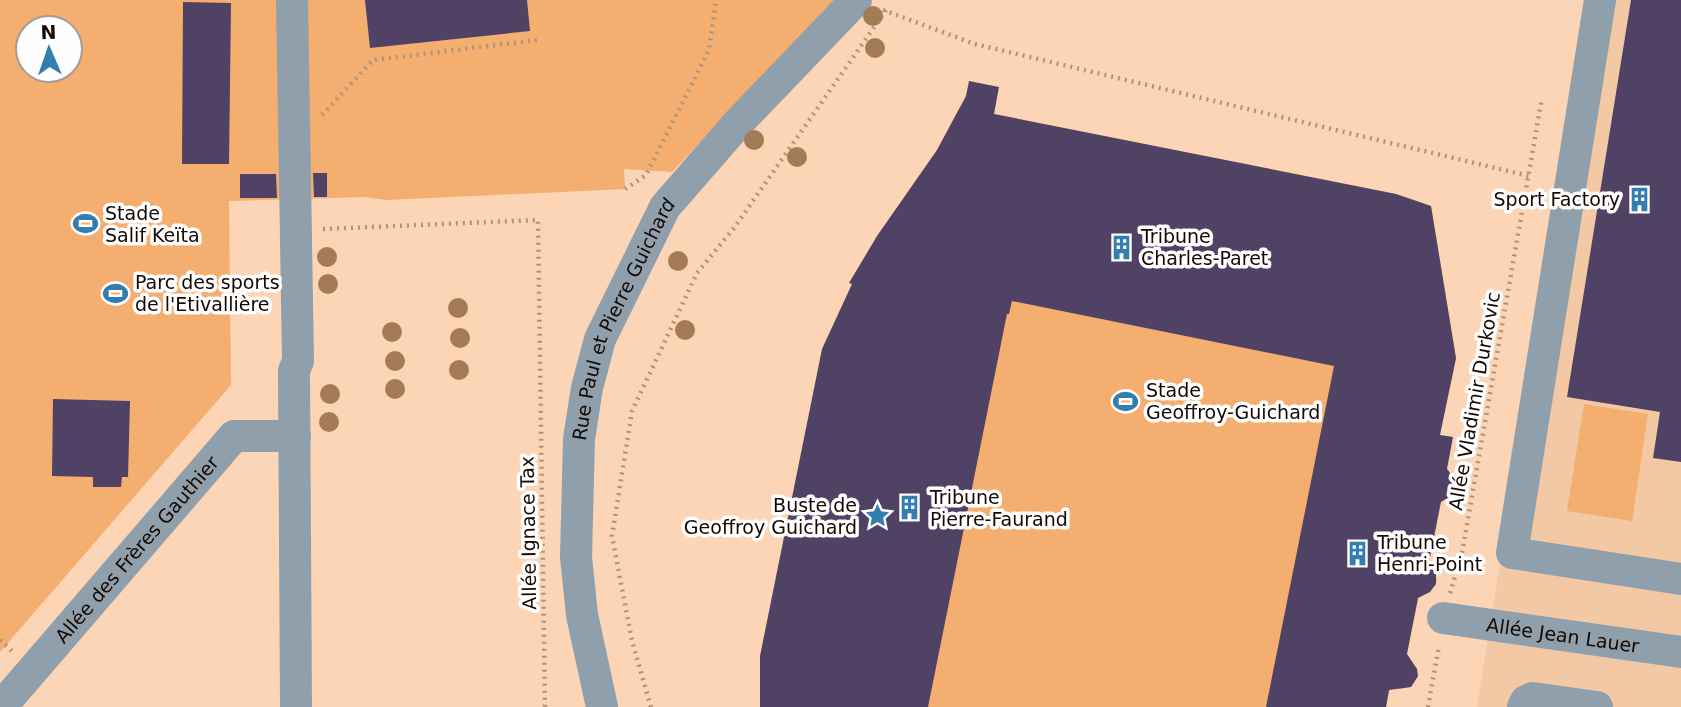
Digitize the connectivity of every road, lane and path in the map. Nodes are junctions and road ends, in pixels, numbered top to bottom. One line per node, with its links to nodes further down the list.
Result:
1 (292, 0): 8 (street)
2 (716, 0): 10 (path)
3 (1600, 0): 13 (street)
4 (855, 1): 5 (path); 19 (street, Rue Paul et Pierre Guichard)
5 (886, 10): 9 (path); 20 (path)
6 (538, 40): 8 (path)
7 (1542, 98): 9 (path, Allée Vladimir Durkovic)
8 (295, 144): 11 (street)
9 (1529, 176): 14 (path, Allée Vladimir Durkovic)
10 (625, 189)
11 (296, 230): 12 (street); 18 (path, Allée Ignace Tax)
12 (295, 436): 16 (street, Allée des Frères Gauthier); 17 (street)
13 (1681, 579)
14 (1443, 618): 15 (street, Allée Jean Lauer); 21 (path, Allée Vladimir Durkovic)
15 (1681, 652)
16 (1, 707)
17 (296, 707)
18 (545, 707)
19 (602, 707)
20 (651, 707)
21 (1428, 707)
22 (1523, 707): 23 (street)
23 (1597, 707)

